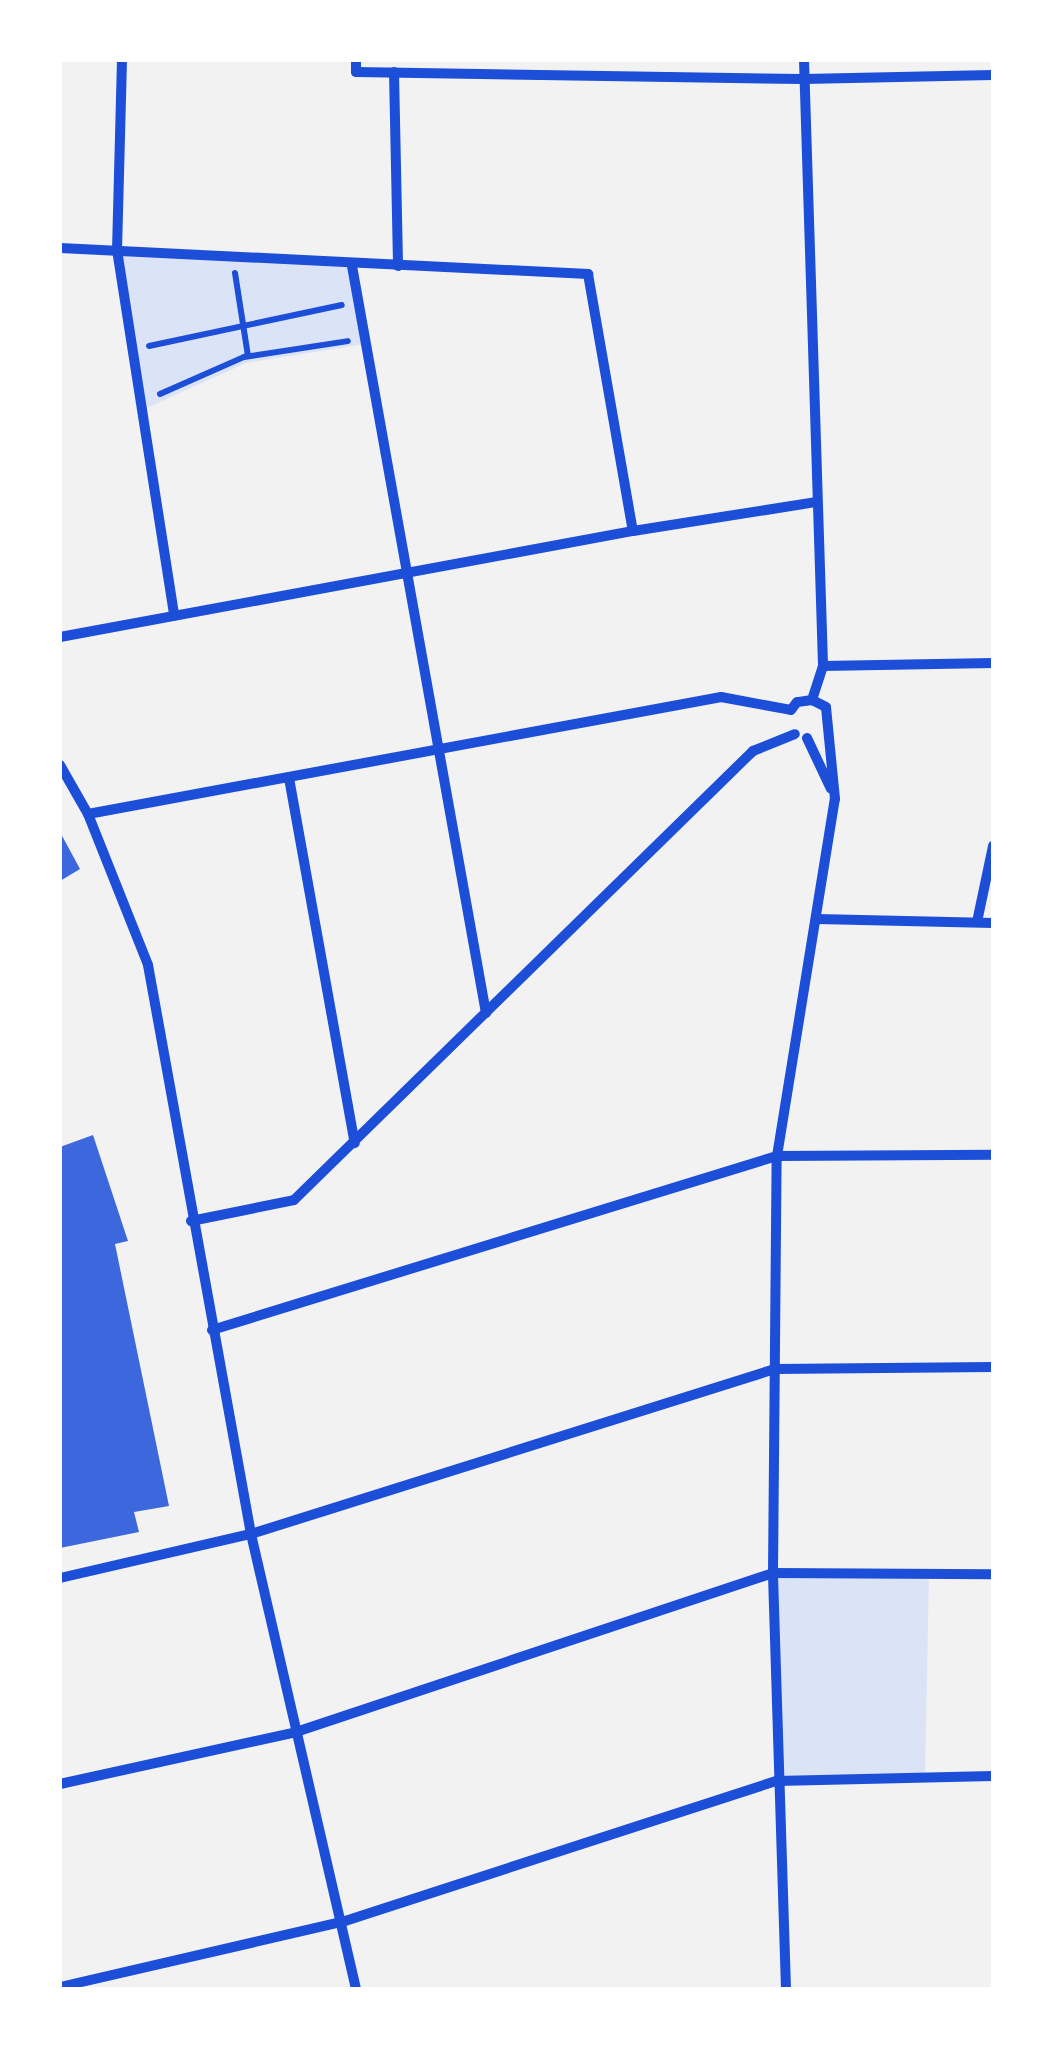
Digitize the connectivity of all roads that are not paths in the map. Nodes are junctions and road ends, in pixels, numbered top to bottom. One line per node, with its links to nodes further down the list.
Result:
1 (122, 60): 8 (street)
2 (356, 60): 4 (street)
3 (804, 60): 6 (street)
4 (394, 72): 6 (street); 10 (street)
5 (993, 74): 6 (street)
6 (804, 79): 11 (street)
7 (60, 248): 8 (street)
8 (116, 250): 9 (street); 14 (street)
9 (352, 266): 10 (street); 13 (street)
10 (398, 266): 12 (street)
11 (817, 502): 12 (street); 17 (street)
12 (633, 531): 13 (street)
13 (404, 572): 14 (street); 22 (street)
14 (174, 616): 15 (street)
15 (60, 636)
16 (993, 664): 17 (street)
17 (823, 666): 18 (street)
18 (812, 700): 19 (street); 20 (street)
19 (791, 710): 21 (street); 22 (street)
20 (829, 729): 21 (street); 25 (street)
21 (801, 736): 25 (street); 31 (street)
22 (438, 750): 24 (street); 31 (street)
23 (60, 765): 26 (street)
24 (288, 778): 26 (street); 32 (street)
25 (835, 799): 28 (street)
26 (88, 814): 35 (street)
27 (993, 846): 29 (street)
28 (818, 919): 29 (street); 34 (street)
29 (977, 922): 30 (street)
30 (993, 922)
31 (486, 1013): 32 (street)
32 (355, 1143): 35 (street)
33 (993, 1155): 34 (street)
34 (778, 1156): 36 (street); 38 (street)
35 (191, 1221): 36 (street)
36 (212, 1330): 39 (street)
37 (993, 1368): 38 (street)
38 (775, 1370): 39 (street); 40 (street)
39 (251, 1534): 42 (street); 43 (street)
40 (773, 1574): 41 (street); 43 (street); 45 (street)
41 (993, 1574)
42 (60, 1578)
43 (296, 1732): 46 (street); 47 (street)
44 (993, 1776): 45 (street)
45 (776, 1781): 47 (street); 50 (street)
46 (60, 1784)
47 (342, 1922): 48 (street); 49 (street)
48 (60, 1987)
49 (356, 1989)
50 (786, 1989)

